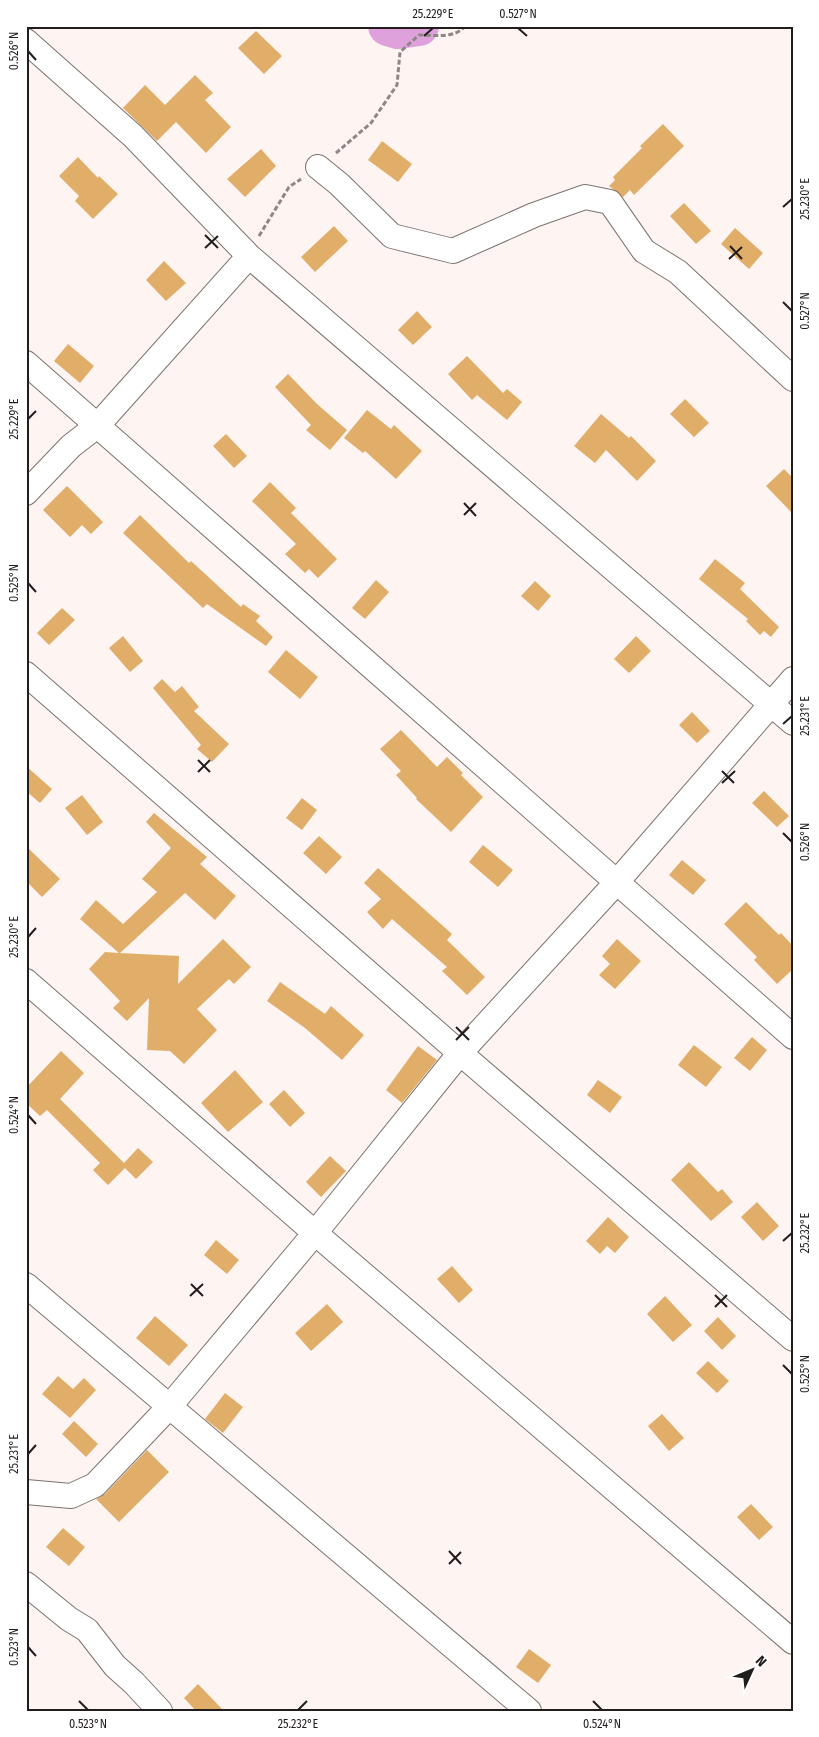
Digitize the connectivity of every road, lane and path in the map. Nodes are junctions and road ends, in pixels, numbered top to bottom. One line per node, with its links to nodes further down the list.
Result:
1 (465, 26): 3 (path)
2 (27, 44): 4 (street)
3 (318, 167): 4 (path); 6 (street)
4 (249, 256): 7 (street); 11 (street)
5 (26, 363): 7 (street)
6 (793, 379)
7 (97, 426): 8 (street); 13 (street)
8 (26, 493)
9 (26, 674): 16 (street)
10 (793, 679): 11 (street)
11 (770, 704): 12 (street); 13 (street)
12 (793, 723)
13 (616, 883): 15 (street); 16 (street)
14 (26, 981): 17 (street)
15 (793, 1037)
16 (460, 1053): 17 (street); 19 (street)
17 (316, 1233): 20 (street); 23 (street)
18 (26, 1286): 20 (street)
19 (793, 1339)
20 (169, 1407): 21 (street); 25 (street)
21 (26, 1492)
22 (26, 1584): 24 (street)
23 (793, 1642)
24 (160, 1711)
25 (529, 1711)

